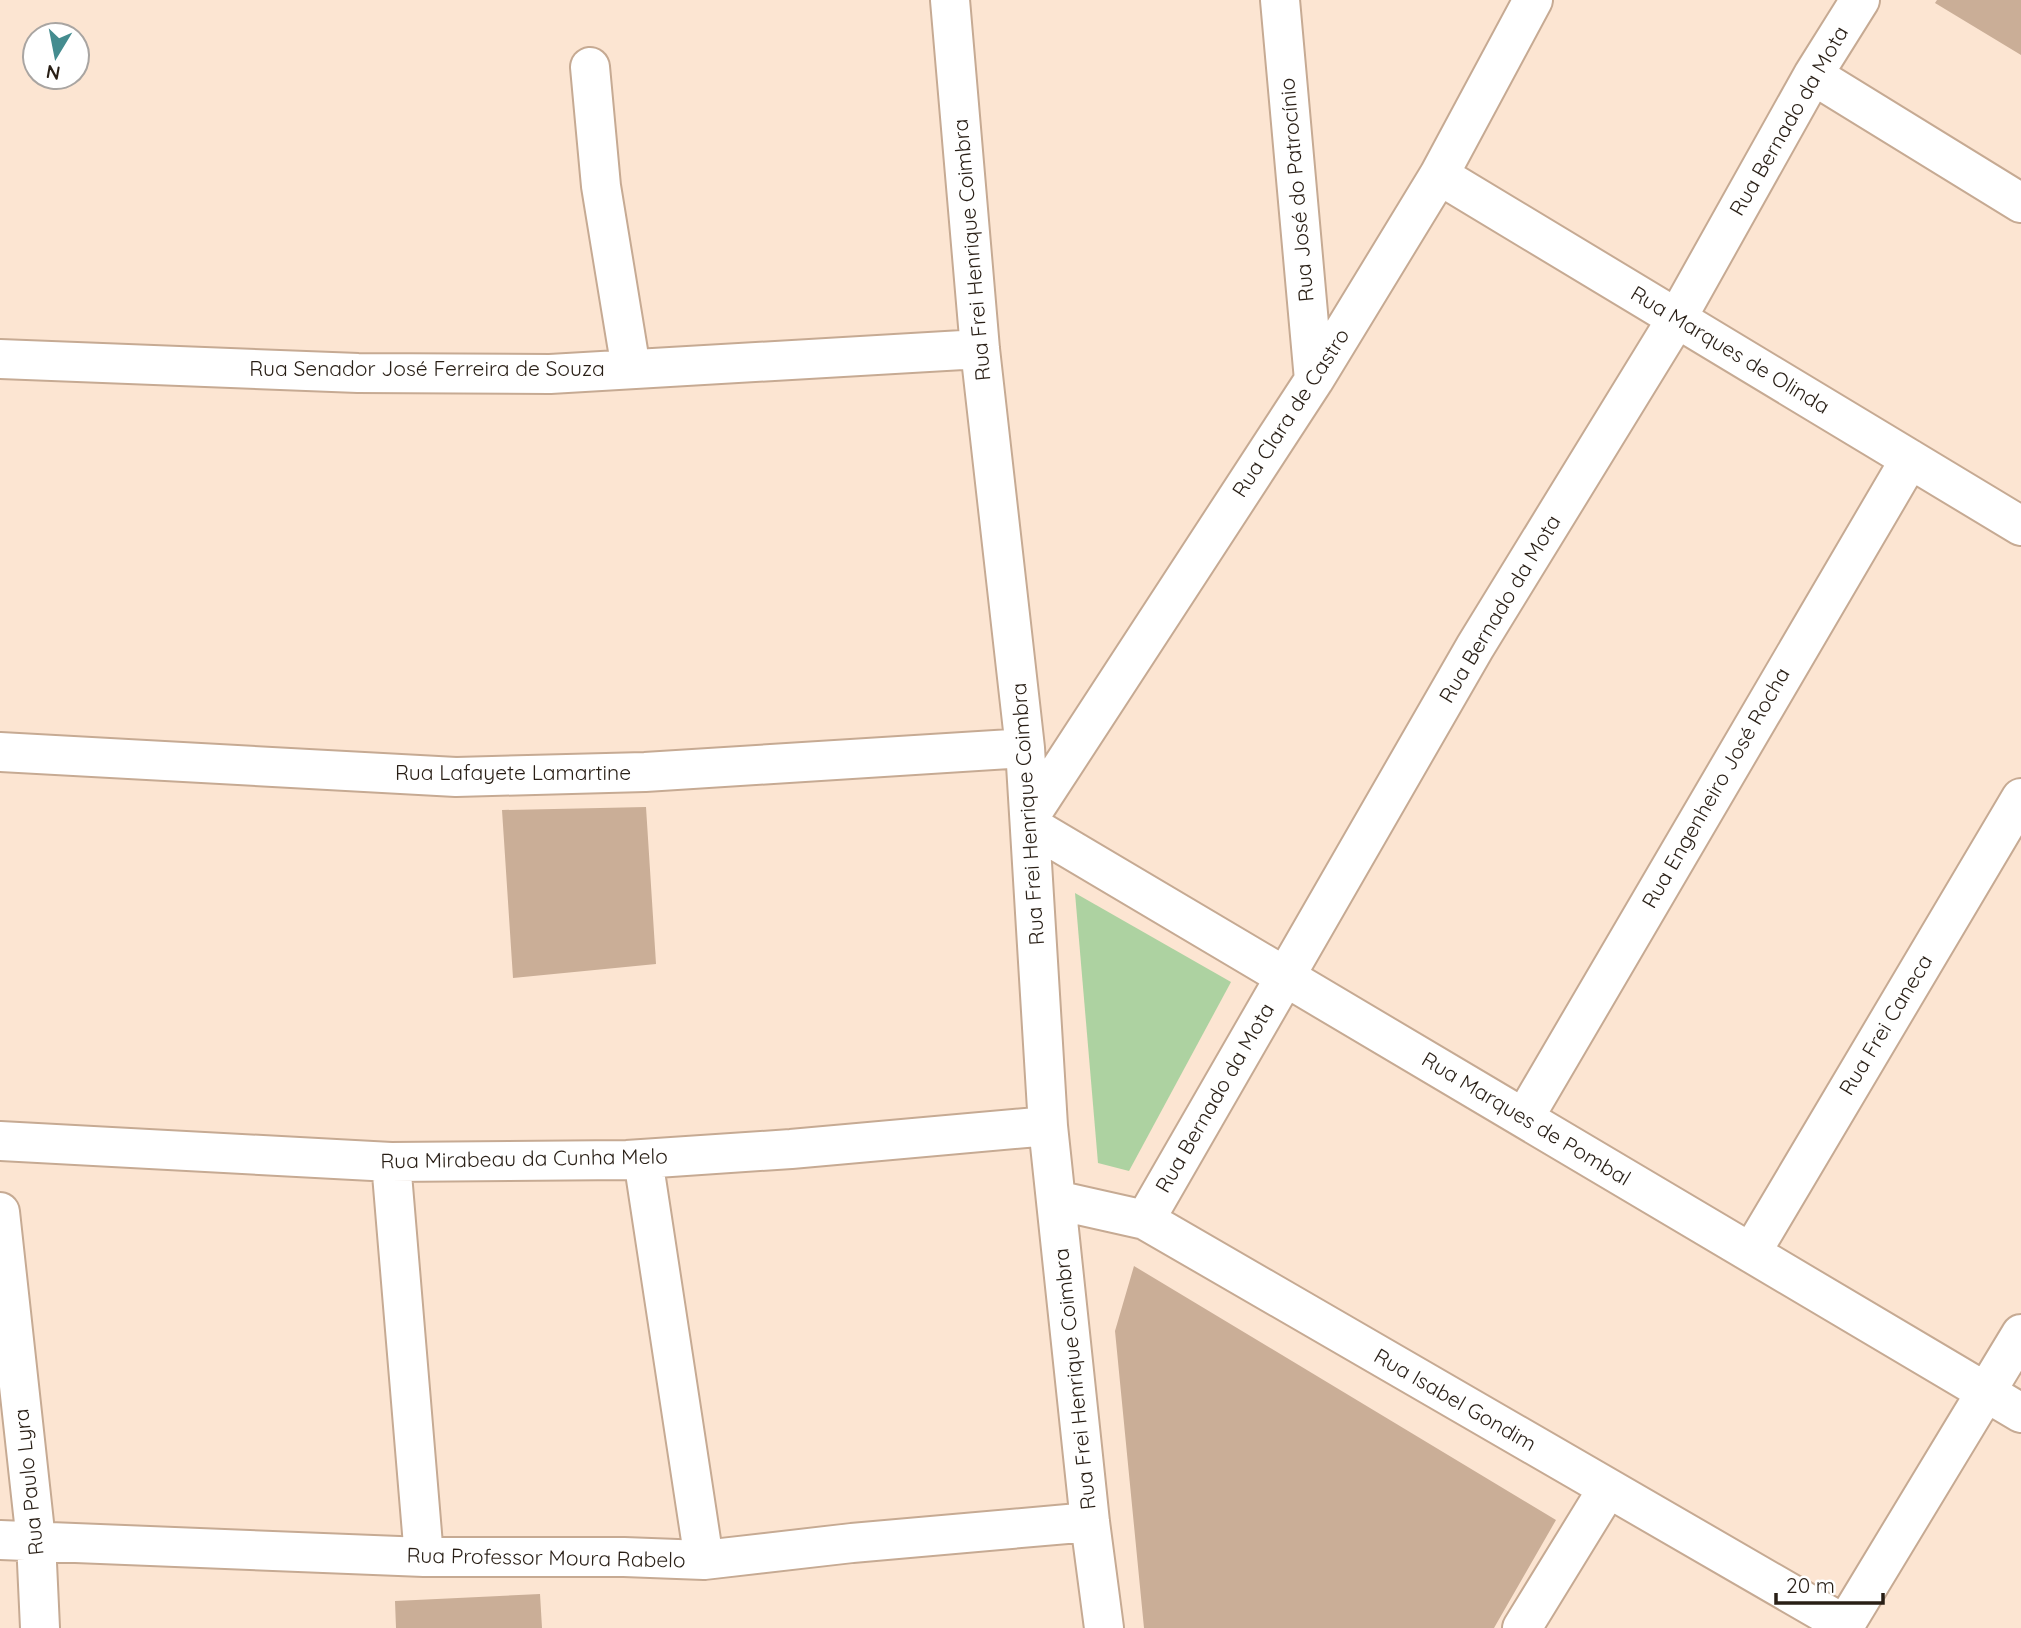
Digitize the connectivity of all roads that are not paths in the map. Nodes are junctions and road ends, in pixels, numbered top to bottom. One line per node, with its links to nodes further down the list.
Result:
1 (950, 0): 10 (street, Rua Frei Henrique Coimbra)
2 (1280, 0): 13 (street, Rua José do Patrocínio)
3 (1533, 0): 7 (street, Rua Clara de Castro)
4 (1860, 0): 6 (street, Rua Bernado da Mota)
5 (590, 67): 12 (street)
6 (1813, 75): 8 (street); 9 (street, Rua Bernado da Mota)
7 (1439, 175): 9 (street, Rua Marques de Olinda); 13 (street, Rua Clara de Castro)
8 (2021, 204)
9 (1677, 318): 14 (street, Rua Marques de Olinda); 20 (street, Rua Bernado da Mota)
10 (980, 349): 12 (street, Rua Senador José Ferreira de Souza); 16 (street, Rua Frei Henrique Coimbra)
11 (0, 359): 12 (street, Rua Senador José Ferreira de Souza)
12 (631, 369)
13 (1314, 380): 19 (street, Rua Clara de Castro)
14 (1910, 459): 15 (street, Rua Marques de Olinda); 21 (street, Rua Engenheiro José Rocha)
15 (2021, 526)
16 (1025, 748): 17 (street, Rua Lafayete Lamartine); 19 (street, Rua Frei Henrique Coimbra)
17 (0, 752)
18 (2021, 798): 29 (street, Rua Frei Caneca)
19 (1030, 821): 20 (street, Rua Marques de Pombal); 22 (street, Rua Frei Henrique Coimbra)
20 (1284, 976): 21 (street, Rua Marques de Pombal); 28 (street, Rua Bernado da Mota)
21 (1524, 1118): 29 (street, Rua Marques de Pombal)
22 (1048, 1126): 24 (street, Rua Mirabeau da Cunha Melo); 26 (street, Rua Frei Henrique Coimbra)
23 (0, 1142): 25 (street, Rua Mirabeau da Cunha Melo)
24 (643, 1159): 25 (street, Rua Mirabeau da Cunha Melo); 37 (street)
25 (391, 1162): 36 (street)
26 (1056, 1200): 28 (street, Rua Isabel Gondim); 34 (street, Rua Frei Henrique Coimbra)
27 (0, 1212): 35 (street, Rua Paulo Lyra)
28 (1145, 1220): 33 (street, Rua Isabel Gondim)
29 (1751, 1253): 31 (street, Rua Marques de Pombal)
30 (2021, 1334): 31 (street)
31 (1986, 1392): 32 (street, Rua Marques de Pombal); 38 (street)
32 (2021, 1413)
33 (1608, 1488): 38 (street, Rua Isabel Gondim); 41 (street)
34 (1090, 1522): 37 (street, Rua Professor Moura Rabelo); 40 (street, Rua Frei Henrique Coimbra)
35 (18, 1540): 36 (street, Rua Professor Moura Rabelo); 39 (street, Rua Paulo Lyra)
36 (424, 1557): 37 (street, Rua Professor Moura Rabelo)
37 (704, 1560)
38 (1844, 1627)
39 (40, 1628)
40 (1104, 1628)
41 (1522, 1628)

